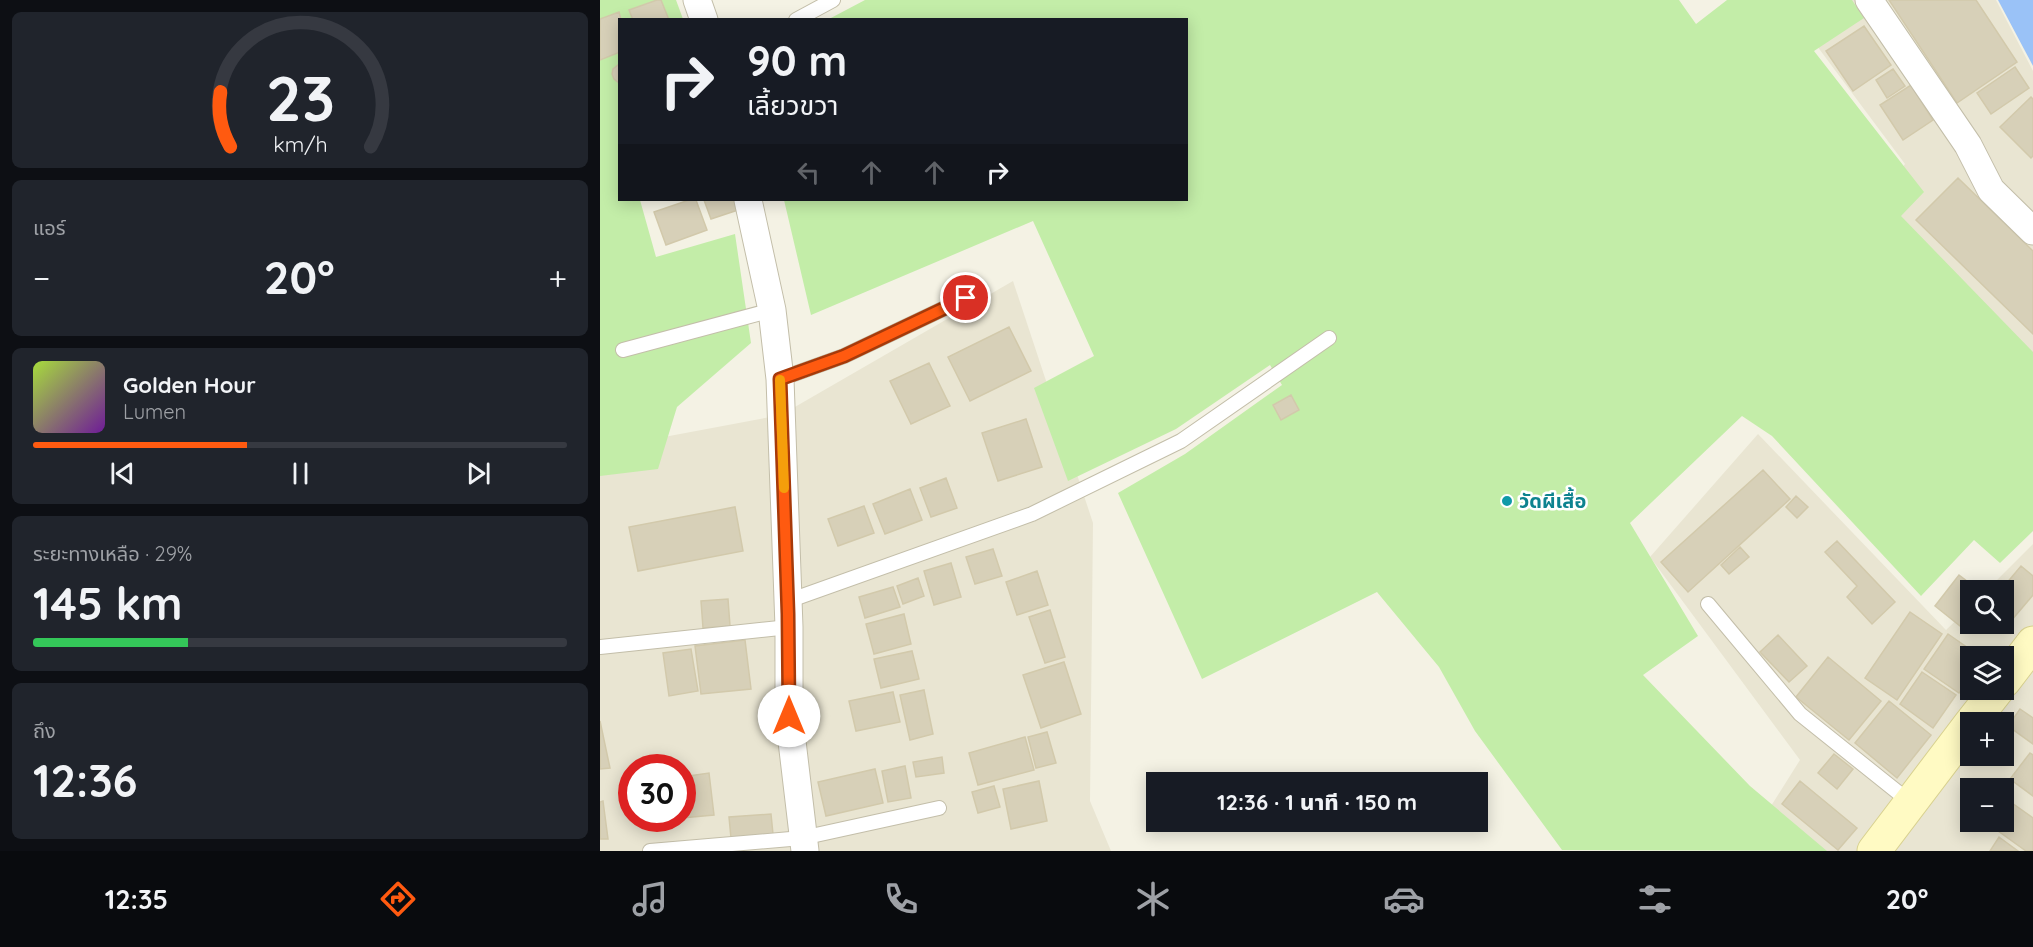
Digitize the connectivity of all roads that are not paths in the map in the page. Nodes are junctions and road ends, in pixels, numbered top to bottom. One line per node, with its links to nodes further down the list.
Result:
1 (697, 0): 4 (street)
2 (833, 0): 5 (lane)
3 (1869, 0): 7 (street)
4 (703, 18)
5 (800, 18)
6 (748, 201): 9 (street)
7 (2033, 231)
8 (966, 298): 12 (lane)
9 (772, 310): 11 (lane); 12 (street)
10 (1329, 338): 14 (lane)
11 (623, 350)
12 (780, 379): 14 (street)
13 (1708, 604): 21 (lane)
14 (788, 614): 16 (lane); 23 (street)
15 (2033, 643): 17 (street)
16 (600, 647)
17 (2014, 668)
18 (1989, 700): 19 (street)
19 (1980, 712)
20 (1960, 737): 21 (street)
21 (1910, 802): 25 (street)
22 (939, 808): 23 (lane)
23 (803, 845): 24 (lane)
24 (650, 851)
25 (1874, 851)

